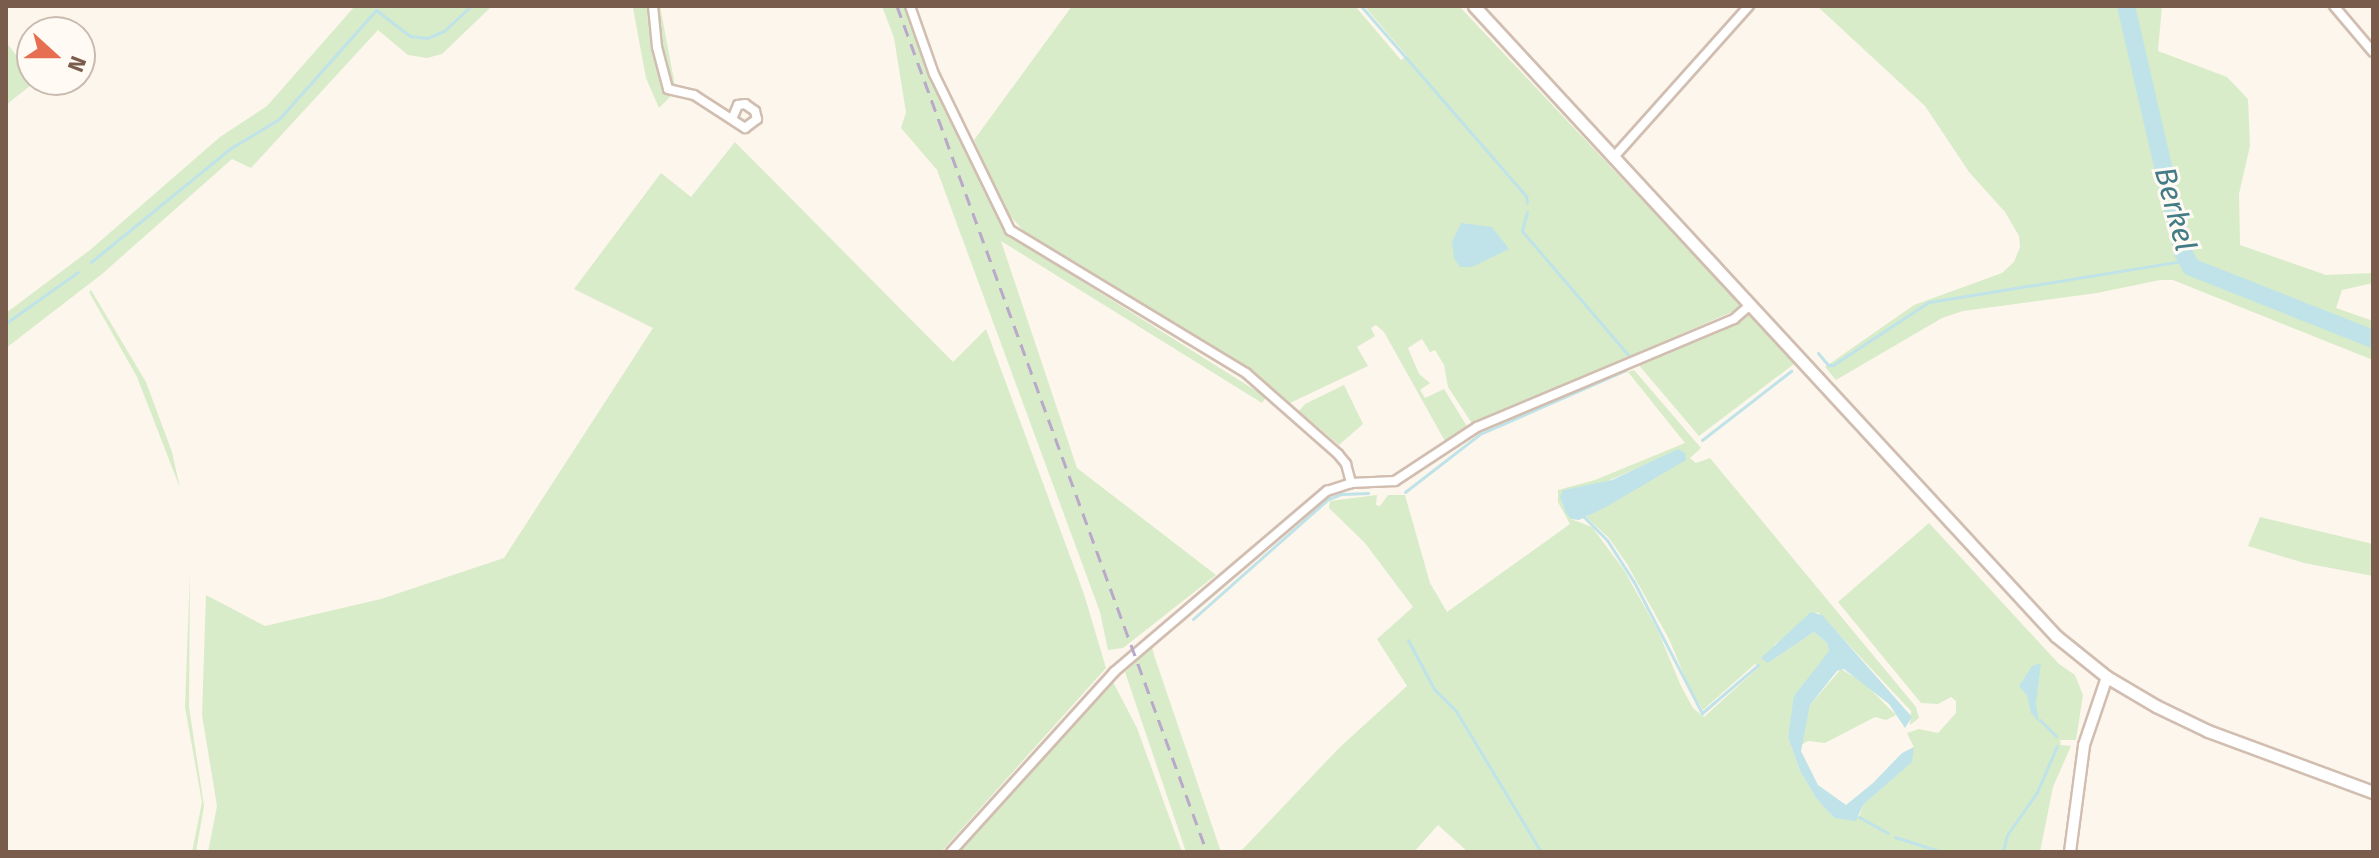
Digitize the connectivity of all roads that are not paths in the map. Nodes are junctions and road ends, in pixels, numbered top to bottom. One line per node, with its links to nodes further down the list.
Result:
1 (653, 6): 7 (street)
2 (910, 6): 10 (street)
3 (1474, 6): 8 (main road)
4 (1749, 6): 8 (street)
5 (2334, 6): 6 (street)
6 (2373, 52)
7 (732, 119)
8 (1613, 158): 9 (main road)
9 (1749, 306): 10 (street); 11 (main road)
10 (1351, 483): 13 (street)
11 (2107, 677): 12 (main road); 14 (street)
12 (2373, 792)
13 (951, 852)
14 (2070, 852)

